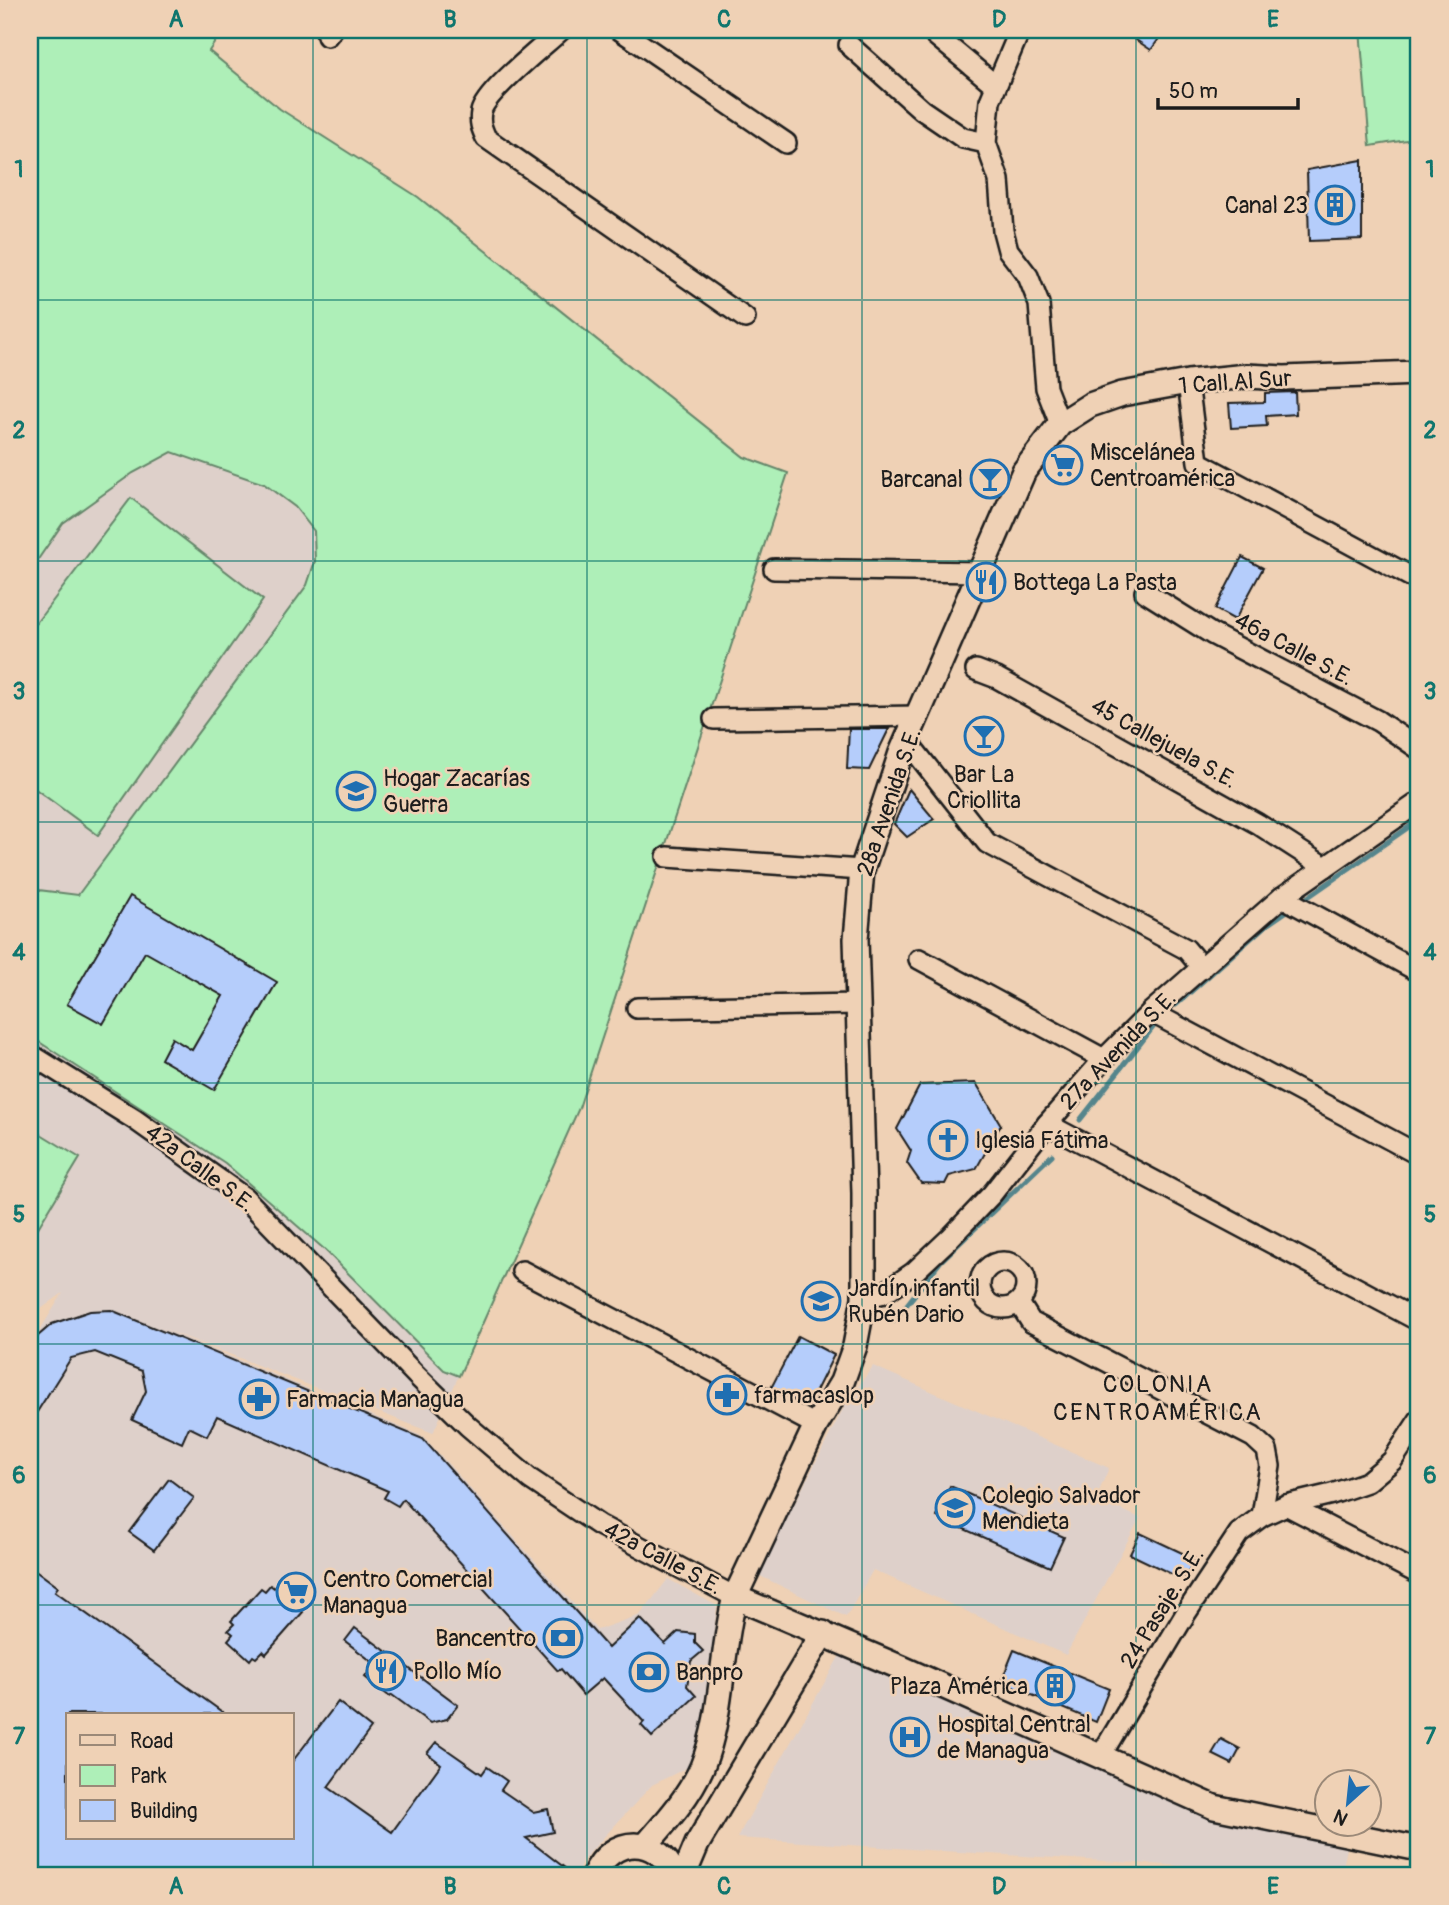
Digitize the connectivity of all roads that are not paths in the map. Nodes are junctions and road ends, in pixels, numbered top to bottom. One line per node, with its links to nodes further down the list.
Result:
1 (561, 30): 9 (street)
2 (621, 30): 7 (street)
3 (929, 30): 6 (street)
4 (1020, 30): 6 (street)
5 (849, 45): 8 (street)
6 (996, 86): 8 (street)
7 (786, 143)
8 (986, 143): 12 (street)
9 (745, 318)
10 (1419, 373): 11 (street, 1 Call Al Sur)
11 (1188, 382): 12 (street, 1 Call Al Sur); 15 (street)
12 (1060, 424): 14 (street, 28a Avenida S.E.)
13 (774, 569): 14 (street)
14 (981, 572): 18 (street, 28a Avenida S.E.)
15 (1419, 581)
16 (1145, 592): 20 (street, 46a Calle S.E.)
17 (976, 670): 24 (street, 45 Callejuela S.E.)
18 (918, 716): 19 (street); 25 (street, 28a Avenida S.E.)
19 (714, 719)
20 (1419, 749)
21 (915, 751): 28 (street)
22 (1419, 802): 24 (street, 27a Avenida S.E.)
23 (667, 858): 25 (street)
24 (1325, 867): 26 (street, 27a Avenida S.E.)
25 (862, 870): 30 (street, 28a Avenida S.E.)
26 (1287, 900): 28 (street, 27a Avenida S.E.); 29 (street)
27 (919, 959): 34 (street)
28 (1202, 968): 32 (street, 27a Avenida S.E.)
29 (1419, 972)
30 (858, 1004): 31 (street); 38 (street, 28a Avenida S.E.)
31 (637, 1008)
32 (1153, 1014): 34 (street, 27a Avenida S.E.); 36 (street)
33 (30, 1054): 46 (street, 42a Calle S.E.)
34 (1104, 1059): 35 (street, 27a Avenida S.E.)
35 (1046, 1124): 38 (street, 27a Avenida S.E.); 40 (street)
36 (1419, 1155)
37 (522, 1271): 42 (street)
38 (864, 1298): 42 (street)
39 (1019, 1303): 44 (street)
40 (1419, 1321)
41 (1419, 1420): 43 (street, 24 Pasaje. S.E.)
42 (816, 1424): 46 (street)
43 (1286, 1505): 44 (street, 24 Pasaje. S.E.); 45 (street)
44 (1262, 1516): 48 (street, 24 Pasaje. S.E.)
45 (1419, 1574)
46 (735, 1597): 47 (street, 42a Calle S.E.); 49 (street)
47 (822, 1633): 48 (street, 42a Calle S.E.); 53 (street)
48 (1100, 1757): 50 (street, 42a Calle S.E.)
49 (645, 1846): 51 (street); 52 (street)
50 (1419, 1849)
51 (594, 1875)
52 (675, 1875)
53 (684, 1875)

